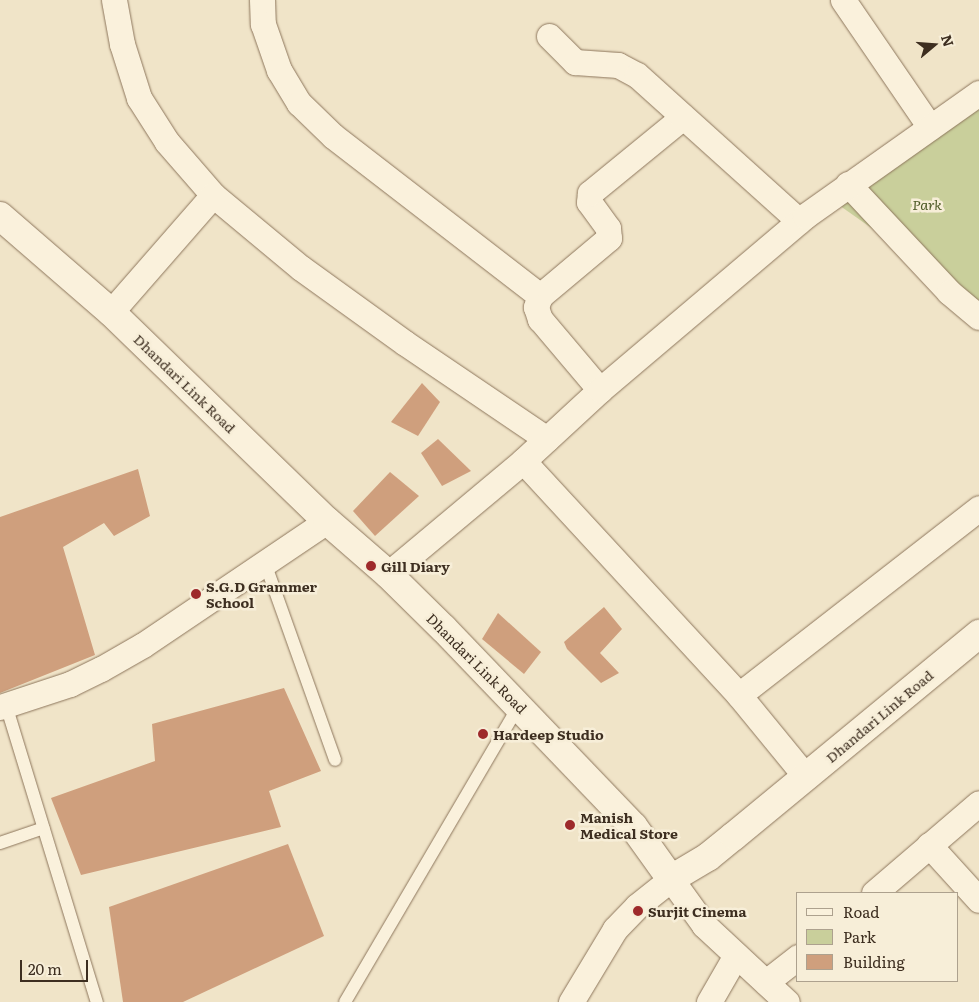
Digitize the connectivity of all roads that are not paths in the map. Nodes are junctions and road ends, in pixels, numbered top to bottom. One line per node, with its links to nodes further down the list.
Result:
1 (114, 0): 9 (street)
2 (262, 0): 12 (street)
3 (843, 0): 7 (street)
4 (549, 36): 6 (street)
5 (979, 93): 7 (street)
6 (683, 116): 11 (street); 12 (street)
7 (930, 127): 8 (street)
8 (848, 184): 11 (street); 14 (street)
9 (213, 195): 13 (street); 16 (street)
10 (0, 216): 13 (street, Dhandari Link Road)
11 (799, 221): 15 (street)
12 (540, 296): 15 (street)
13 (111, 312): 19 (street, Dhandari Link Road)
14 (979, 317)
15 (600, 390): 16 (street)
16 (547, 440): 17 (street)
17 (523, 461): 21 (street); 23 (street)
18 (979, 508): 23 (street)
19 (327, 521): 20 (street); 21 (street, Dhandari Link Road)
20 (265, 563): 24 (street); 26 (lane)
21 (388, 574): 25 (street, Dhandari Link Road)
22 (979, 634): 27 (street, Dhandari Link Road)
23 (739, 695): 27 (street)
24 (3, 706): 29 (lane)
25 (519, 706): 32 (street, Dhandari Link Road); 39 (lane)
26 (335, 760)
27 (806, 777): 32 (street, Dhandari Link Road)
28 (979, 802): 31 (street)
29 (44, 828): 30 (lane); 38 (lane)
30 (0, 843)
31 (929, 846): 33 (street); 34 (street)
32 (671, 879): 35 (street); 40 (street)
33 (875, 892)
34 (979, 900)
35 (736, 955): 37 (street); 41 (street)
36 (796, 959): 37 (street)
37 (766, 982): 42 (street)
38 (97, 1002)
39 (345, 1002)
40 (571, 1002)
41 (709, 1002)
42 (787, 1002)

